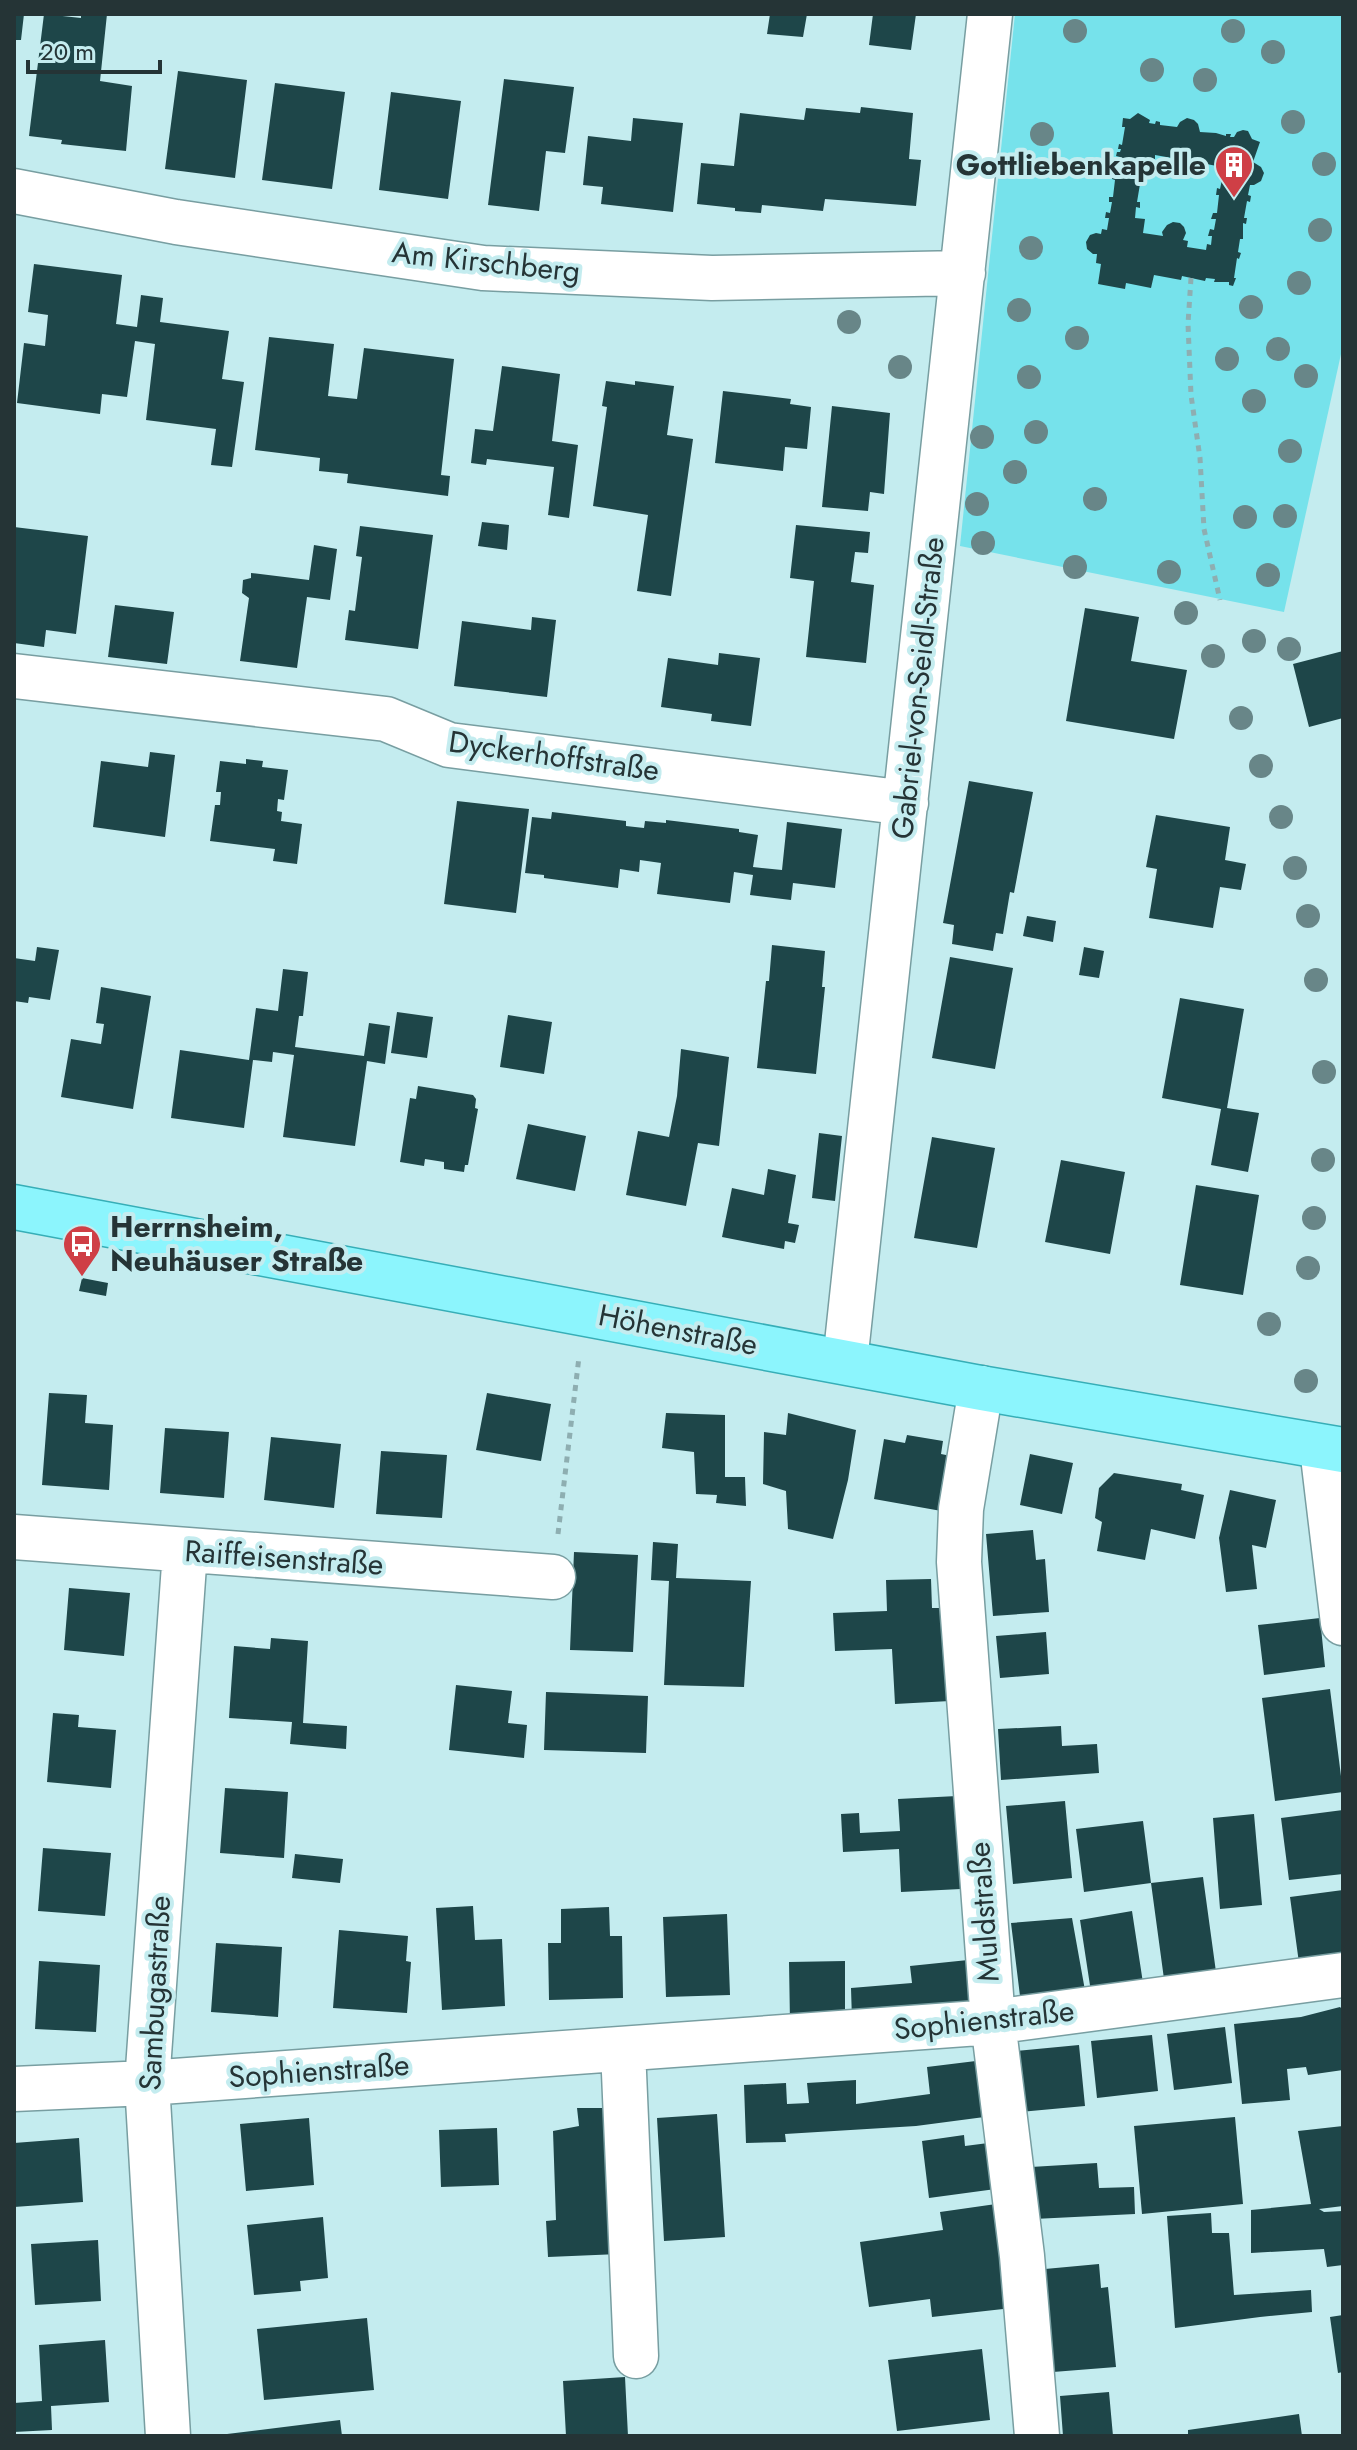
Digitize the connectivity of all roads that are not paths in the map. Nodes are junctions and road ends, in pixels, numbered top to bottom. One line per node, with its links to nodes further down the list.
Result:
1 (990, 14): 3 (street, Gabriel-von-Seidl-Straße)
2 (14, 191): 3 (street, Am Kirschberg)
3 (963, 273): 5 (street, Gabriel-von-Seidl-Straße)
4 (14, 676): 5 (street, Dyckerhoffstraße)
5 (906, 803): 7 (street, Gabriel-von-Seidl-Straße)
6 (14, 1207): 7 (main road, Höhenstraße)
7 (845, 1362): 8 (main road, Höhenstraße)
8 (981, 1388): 9 (main road, Höhenstraße); 15 (street, Muldstraße)
9 (1333, 1449): 13 (street)
10 (14, 1537): 11 (street, Raiffeisenstraße)
11 (185, 1551): 12 (street, Raiffeisenstraße); 17 (street, Sambugastraße)
12 (553, 1577)
13 (1343, 1623)
14 (1343, 1975): 15 (street, Sophienstraße)
15 (993, 2022): 16 (street, Sophienstraße); 21 (street, Muldstraße)
16 (623, 2049): 17 (street, Sophienstraße); 19 (street)
17 (147, 2083): 18 (street, Sophienstraße); 20 (street, Sambugastraße)
18 (14, 2089)
19 (636, 2356)
20 (168, 2436)
21 (1037, 2436)

